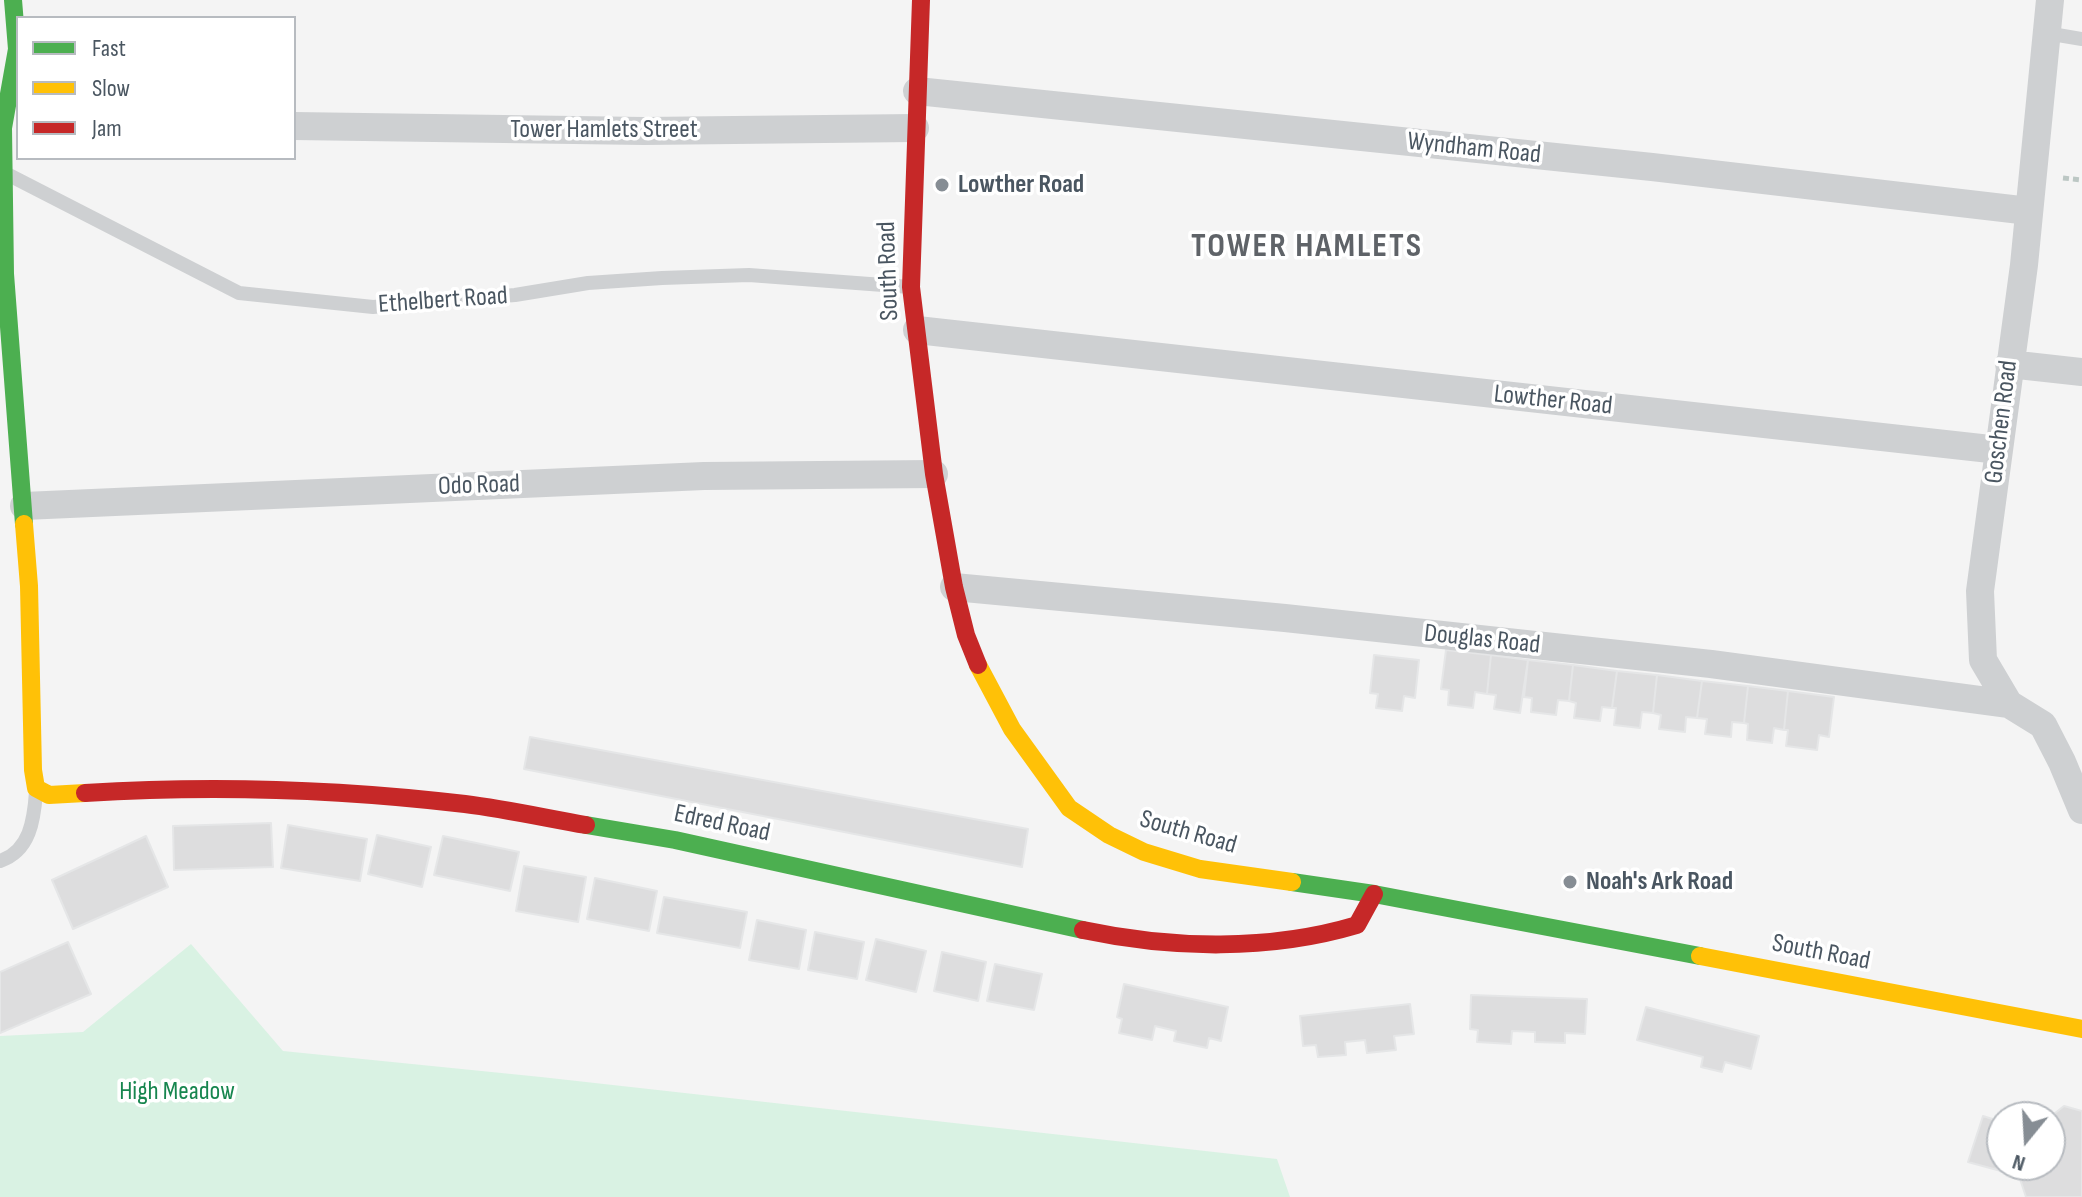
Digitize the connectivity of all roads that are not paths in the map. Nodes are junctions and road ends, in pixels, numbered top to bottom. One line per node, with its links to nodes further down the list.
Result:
1 (13, 0): 5 (street)
2 (921, 0): 8 (street, South Road)
3 (2050, 0): 4 (street, Goschen Road)
4 (2046, 33): 6 (lane); 13 (street, Goschen Road)
5 (16, 37)
6 (2082, 39)
7 (16, 57): 9 (street)
8 (917, 91): 11 (street, South Road); 13 (street, Wyndham Road)
9 (7, 126): 12 (street)
10 (296, 126): 11 (street, Tower Hamlets Street)
11 (915, 128): 14 (street, South Road)
12 (3, 179): 14 (lane, Ethelbert Road); 20 (street)
13 (2029, 211): 16 (street, Goschen Road)
14 (911, 287): 15 (street, South Road)
15 (917, 330): 18 (street, Lowther Road); 19 (street, South Road)
16 (2009, 364): 17 (street); 18 (street, Goschen Road)
17 (2082, 372)
18 (1999, 450): 22 (street, Goschen Road)
19 (934, 474): 20 (street, Odo Road); 21 (street, South Road)
20 (24, 506): 23 (street)
21 (954, 587): 22 (street, Douglas Road); 26 (street, South Road)
22 (2009, 704): 24 (street, Goschen Road)
23 (36, 788): 25 (lane); 26 (street, Edred Road)
24 (2082, 810)
25 (0, 861)
26 (1374, 894): 27 (street, South Road)
27 (2082, 1029)

